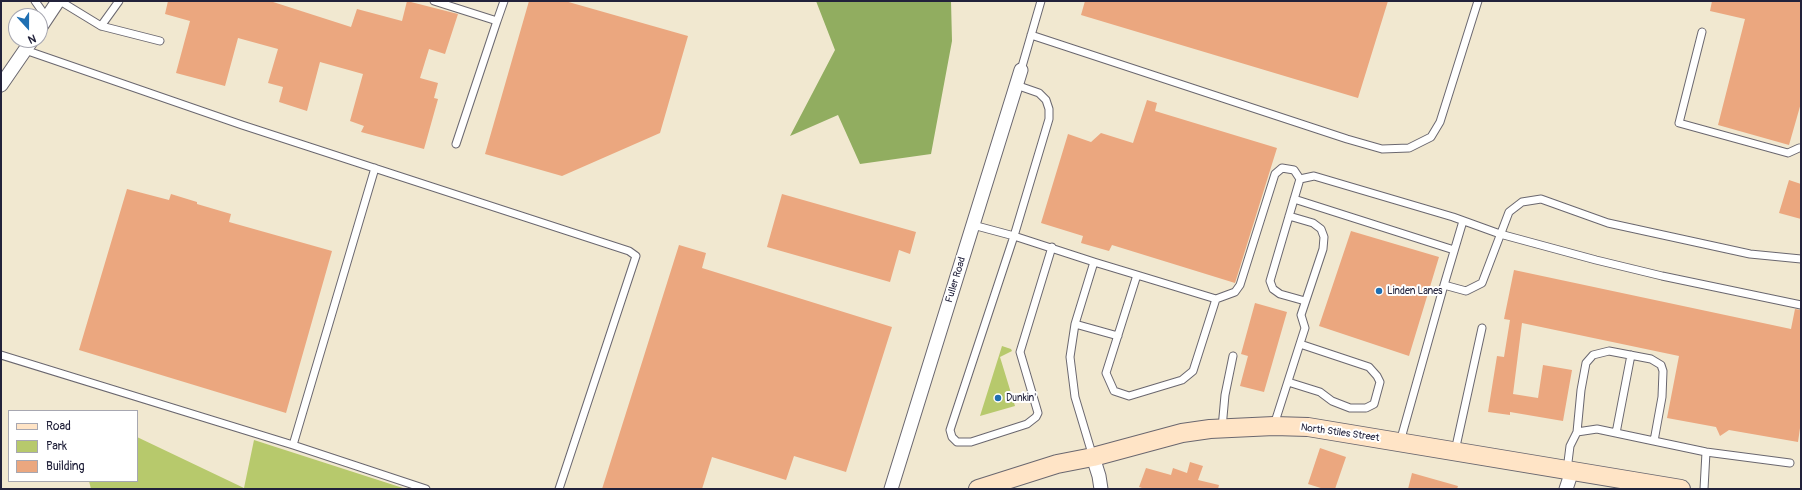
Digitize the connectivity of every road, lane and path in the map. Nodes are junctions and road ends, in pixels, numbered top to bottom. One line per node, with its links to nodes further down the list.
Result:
1 (59, 1): 7 (street); 9 (lane)
2 (118, 1): 9 (lane)
3 (434, 1): 8 (lane)
4 (504, 1): 8 (lane)
5 (1041, 1): 11 (lane)
6 (1478, 1): 11 (lane)
7 (48, 16)
8 (497, 21): 19 (lane)
9 (101, 26): 12 (lane)
10 (1702, 32): 20 (lane)
11 (1031, 35): 15 (lane)
12 (160, 41)
13 (26, 48): 16 (street)
14 (36, 48): 21 (lane)
15 (1021, 70): 17 (street, Fuller Road)
16 (1, 85)
17 (1016, 85): 26 (street, Fuller Road); 28 (lane)
18 (1801, 140): 20 (lane)
19 (456, 144)
20 (1800, 148)
21 (375, 168): 52 (lane); 59 (lane)
22 (1300, 179): 23 (lane); 25 (lane); 35 (lane)
23 (1294, 199): 24 (lane); 30 (lane)
24 (1289, 216): 36 (lane); 36 (lane)
25 (1463, 221): 27 (lane); 30 (lane)
26 (973, 225): 28 (lane); 60 (street, Fuller Road)
27 (1500, 234): 31 (lane); 34 (lane); 37 (lane)
28 (1014, 236): 29 (lane); 29 (lane)
29 (1052, 247): 32 (lane)
30 (1454, 250): 34 (lane)
31 (1801, 259)
32 (1094, 262): 33 (lane); 38 (lane)
33 (1136, 275): 35 (lane); 40 (lane)
34 (1444, 285): 51 (lane)
35 (1216, 299): 40 (lane)
36 (1305, 301): 41 (lane)
37 (1801, 305)
38 (1075, 324): 40 (lane); 55 (lane)
39 (1482, 328): 53 (lane)
40 (1118, 336)
41 (1300, 344): 45 (lane); 45 (lane)
42 (1, 354): 52 (lane)
43 (1631, 355): 48 (lane); 49 (lane); 50 (lane)
44 (1233, 356): 47 (lane)
45 (1288, 382): 46 (lane)
46 (1274, 426): 47 (main road, North Stiles Street); 51 (main road, North Stiles Street)
47 (1222, 428): 55 (main road, North Stiles Street)
48 (1577, 432): 49 (lane); 57 (lane)
49 (1616, 433): 50 (lane)
50 (1654, 441): 54 (lane)
51 (1400, 442): 53 (main road, North Stiles Street)
52 (293, 445): 58 (lane)
53 (1454, 451): 57 (main road, North Stiles Street)
54 (1706, 452): 56 (lane); 65 (lane)
55 (1093, 457): 61 (main road, North Stiles Street); 62 (street)
56 (1790, 463)
57 (1569, 470): 63 (street); 64 (main road, North Stiles Street)
58 (426, 489)
59 (559, 489)
60 (891, 489)
61 (978, 489)
62 (1100, 489)
63 (1566, 489)
64 (1681, 489)
65 (1704, 489)

